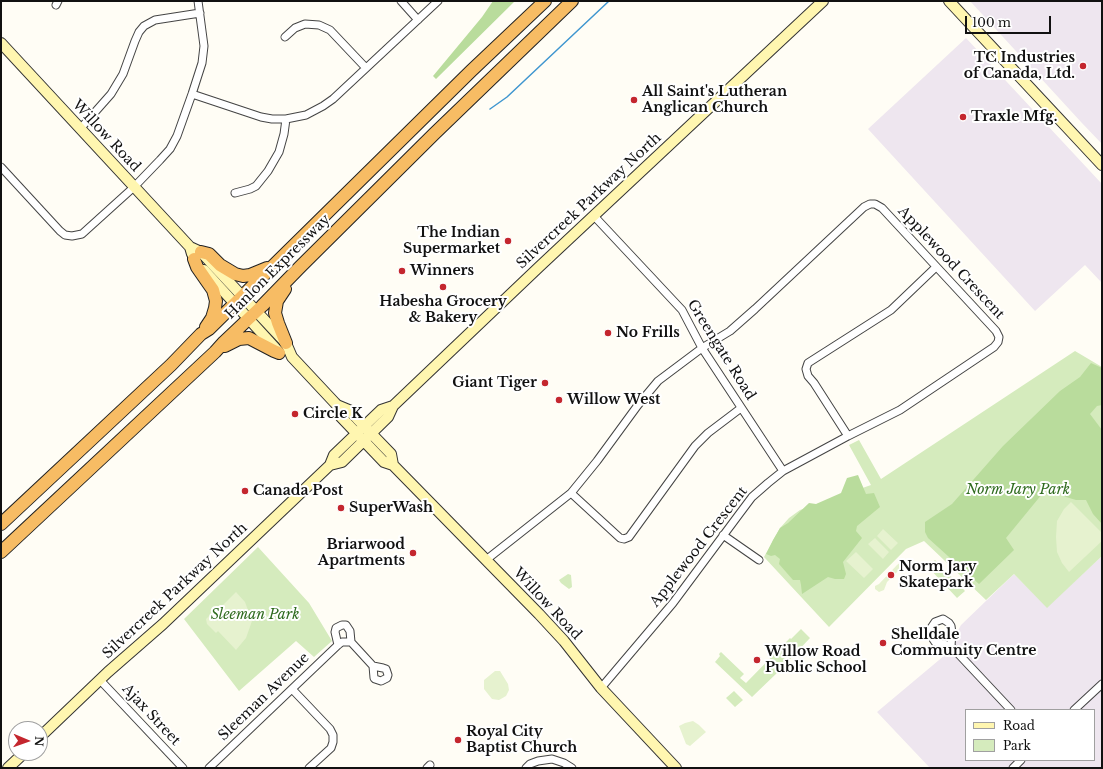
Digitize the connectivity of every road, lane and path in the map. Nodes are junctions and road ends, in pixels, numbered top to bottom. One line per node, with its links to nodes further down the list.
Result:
1 (198, 1): 8 (street)
2 (401, 1): 9 (street)
3 (438, 1): 9 (street)
4 (545, 1): 22 (highway, Hanlon Expressway)
5 (572, 1): 23 (highway, Hanlon Expressway)
6 (823, 1): 20 (main road, Silvercreek Parkway North)
7 (949, 1): 16 (main road)
8 (200, 13): 13 (street); 15 (street)
9 (418, 20): 12 (street)
10 (284, 37): 12 (street)
11 (1, 44): 15 (main road, Willow Road)
12 (366, 68): 14 (street)
13 (192, 94): 14 (street); 18 (street)
14 (286, 119): 19 (street)
15 (80, 129): 18 (main road, Willow Road)
16 (1102, 165)
17 (1, 167): 18 (street)
18 (134, 186): 21 (main road, Willow Road)
19 (235, 194)
20 (594, 216): 29 (street, Greengate Road); 34 (main road, Silvercreek Parkway North)
21 (195, 253): 22 (highway); 25 (main road, Willow Road); 27 (highway)
22 (275, 264): 25 (highway, Hanlon Expressway)
23 (300, 266): 26 (highway, Hanlon Expressway); 28 (highway)
24 (936, 267): 29 (street, Applewood Crescent); 35 (street); 35 (street, Applewood Crescent)
25 (239, 300): 26 (main road, Willow Road); 27 (highway, Hanlon Expressway)
26 (252, 315): 28 (main road, Willow Road); 30 (highway, Hanlon Expressway); 31 (main road, Willow Road)
27 (201, 334): 38 (highway, Hanlon Expressway)
28 (286, 343): 32 (main road, Willow Road)
29 (702, 348): 33 (street, Greengate Road); 37 (street, Applewood Crescent)
30 (215, 352): 31 (highway); 40 (highway, Hanlon Expressway)
31 (279, 353): 32 (main road, Willow Road)
32 (292, 358): 34 (main road, Willow Road)
33 (741, 408): 36 (street, Greengate Road); 37 (street)
34 (364, 433): 41 (main road, Willow Road); 47 (main road, Silvercreek Parkway North)
35 (848, 436): 36 (street, Applewood Crescent)
36 (783, 471): 39 (street, Applewood Crescent)
37 (570, 493): 41 (street, Applewood Crescent)
38 (1, 524)
39 (723, 534): 42 (street); 49 (street, Applewood Crescent)
40 (1, 552)
41 (486, 560): 49 (main road, Willow Road)
42 (759, 560)
43 (351, 642): 44 (street); 44 (street); 46 (street)
44 (338, 645): 50 (street, Sleeman Avenue)
45 (951, 646): 51 (street)
46 (373, 666)
47 (100, 680): 53 (main road, Silvercreek Parkway North); 56 (street, Ajax Street)
48 (1102, 684): 52 (street)
49 (601, 688): 61 (main road, Willow Road)
50 (292, 689): 57 (street, Sleeman Avenue); 58 (street)
51 (1010, 709)
52 (1075, 709)
53 (48, 729)
54 (15, 761): 55 (main road)
55 (8, 768)
56 (183, 768)
57 (209, 768)
58 (310, 768)
59 (526, 768): 60 (street)
60 (572, 768)
61 (676, 768)

